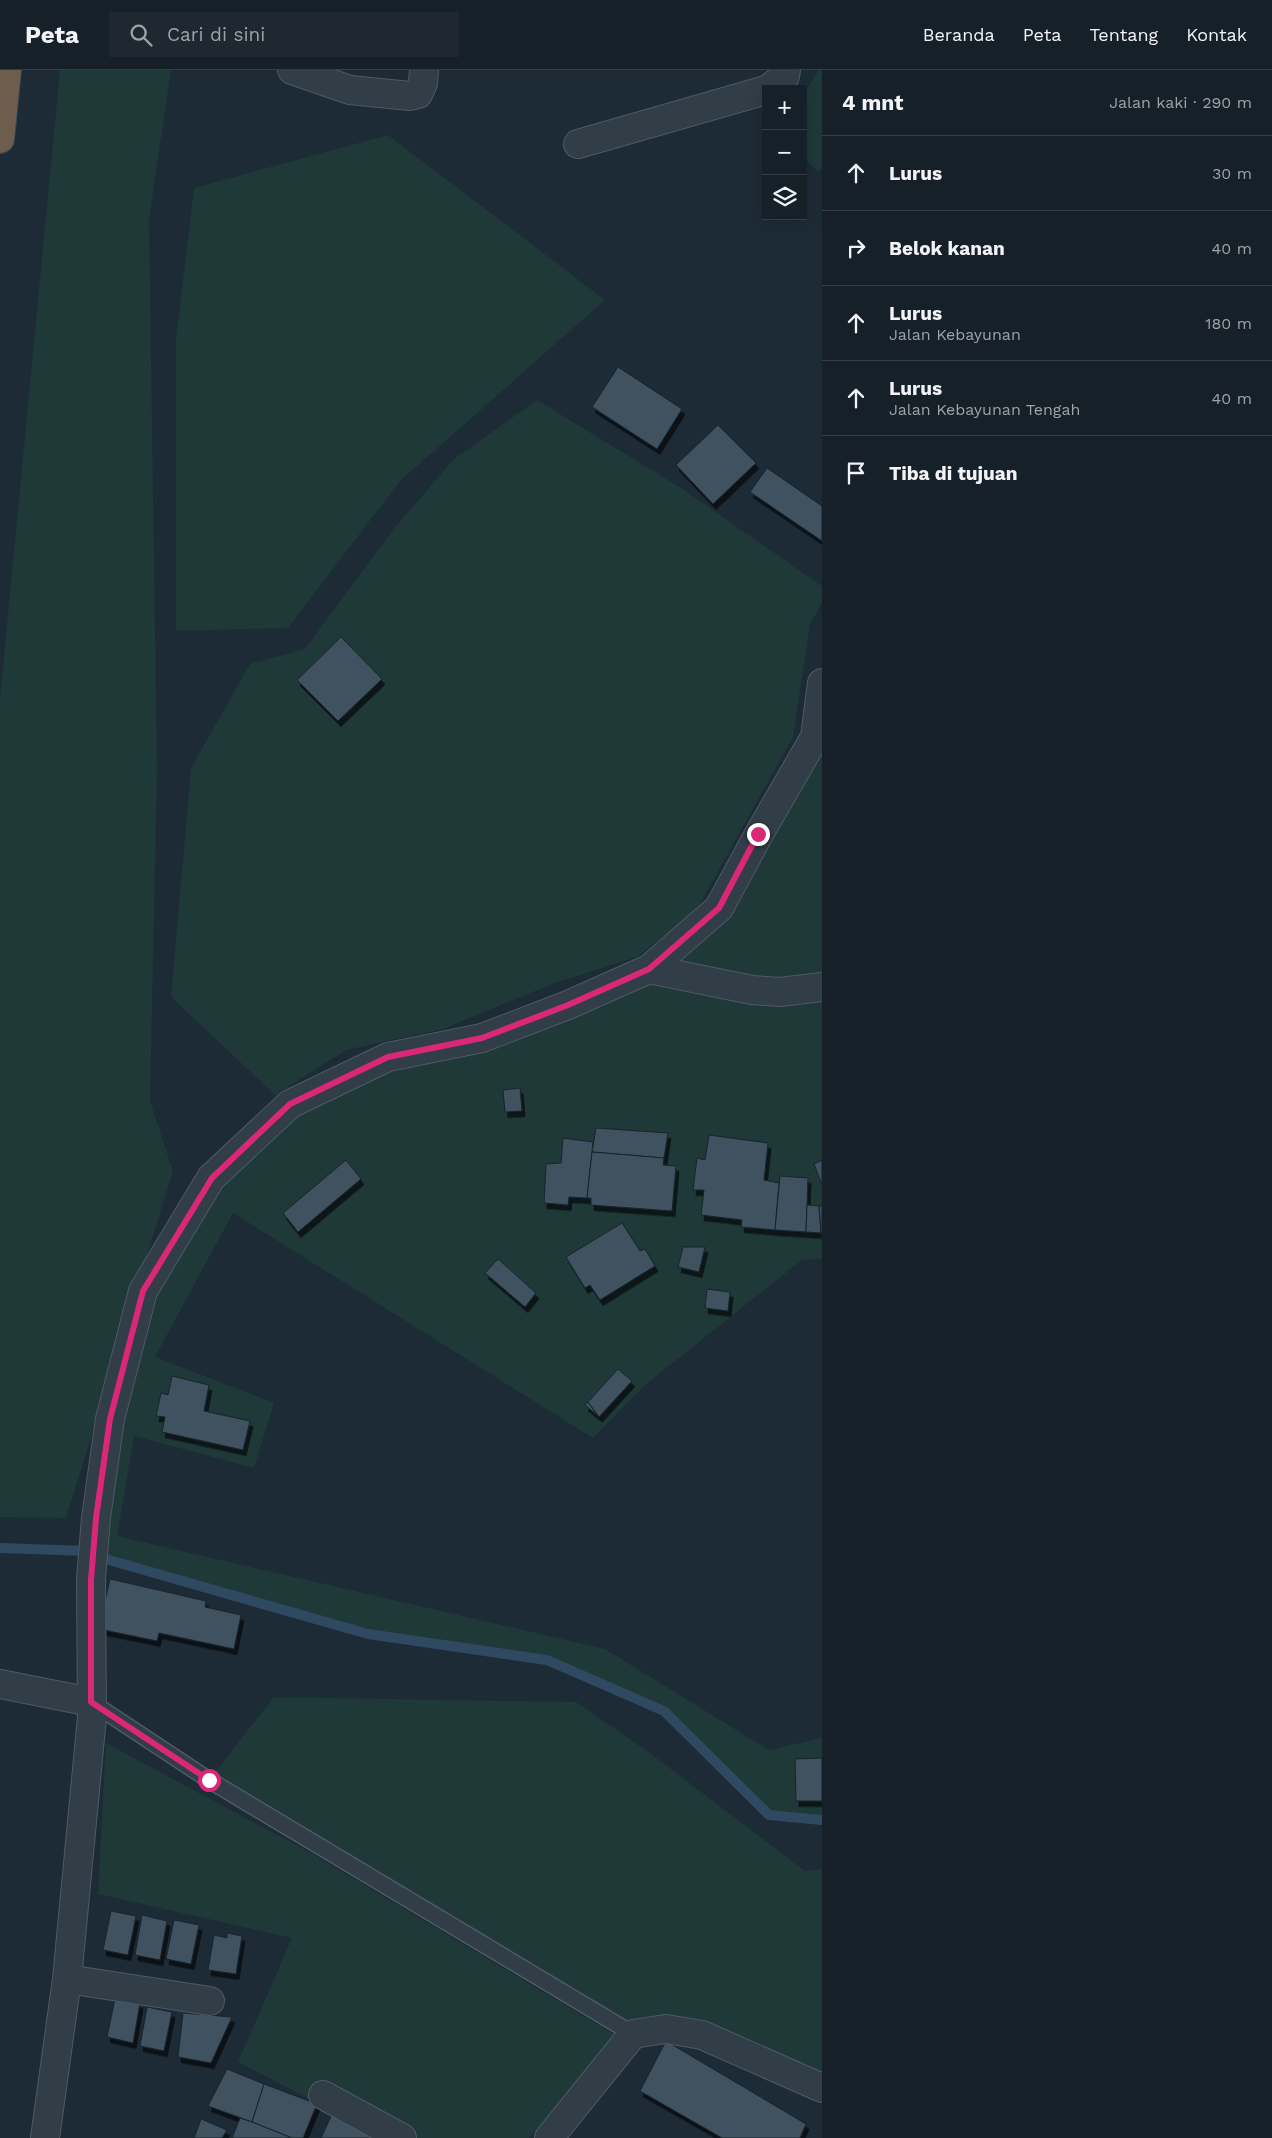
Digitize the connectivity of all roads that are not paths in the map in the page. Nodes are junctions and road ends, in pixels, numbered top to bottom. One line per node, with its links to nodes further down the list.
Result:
1 (7, 70): 7 (highway)
2 (292, 70): 3 (street)
3 (424, 70)
4 (786, 70): 5 (street)
5 (773, 85)
6 (762, 90): 8 (street)
7 (0, 138)
8 (578, 144)
9 (822, 682): 10 (street)
10 (819, 745): 11 (street)
11 (649, 969): 12 (street); 14 (street)
12 (822, 987)
13 (0, 1684): 14 (street)
14 (91, 1702): 15 (street); 17 (lane)
15 (67, 1979): 16 (street); 20 (street)
16 (210, 2001)
17 (633, 2034): 18 (street); 22 (street)
18 (822, 2088)
19 (323, 2095): 21 (street)
20 (45, 2138)
21 (402, 2138)
22 (548, 2138)

